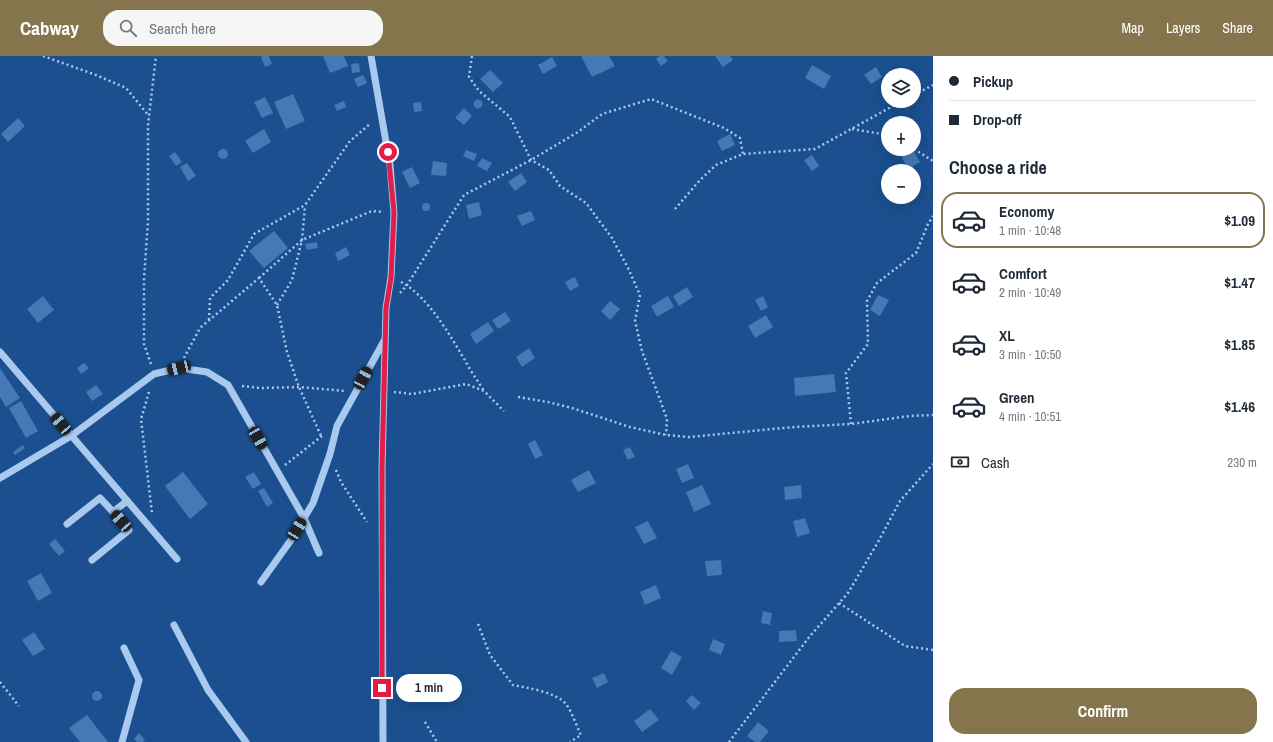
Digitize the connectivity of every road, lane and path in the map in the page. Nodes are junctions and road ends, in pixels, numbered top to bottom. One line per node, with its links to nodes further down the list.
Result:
1 (43, 56): 9 (path)
2 (156, 56): 9 (path)
3 (371, 56): 8 (street)
4 (472, 56): 14 (path)
5 (933, 84): 6 (path)
6 (921, 91)
7 (889, 108): 10 (path)
8 (381, 115): 16 (path); 18 (street)
9 (149, 116): 30 (path)
10 (851, 129): 11 (path); 13 (path)
11 (881, 134)
12 (921, 153): 15 (path)
13 (743, 154): 14 (path); 17 (path)
14 (530, 160): 23 (path); 43 (path)
15 (933, 161)
16 (305, 205): 20 (path); 26 (path)
17 (675, 209)
18 (394, 212): 20 (path); 22 (street)
19 (933, 216): 39 (path)
20 (302, 240): 21 (path); 24 (path)
21 (259, 278): 24 (path); 26 (path)
22 (391, 278): 23 (path); 25 (street)
23 (407, 285): 25 (path); 35 (path)
24 (277, 305): 32 (path)
25 (386, 308): 27 (street)
26 (209, 320): 29 (path)
27 (385, 339): 33 (street); 34 (street)
28 (0, 352): 41 (street)
29 (179, 368): 30 (street); 31 (street)
30 (154, 374): 41 (street); 53 (path)
31 (228, 385): 32 (path); 46 (street)
32 (298, 387): 33 (path); 42 (path)
33 (356, 391): 40 (street)
34 (384, 391): 35 (path); 68 (street)
35 (484, 391): 37 (path)
36 (518, 398): 43 (path)
37 (504, 411)
38 (933, 415): 39 (path)
39 (851, 424): 43 (path)
40 (337, 426): 42 (path); 44 (street)
41 (71, 436): 47 (street); 48 (street)
42 (321, 436): 44 (path); 46 (path)
43 (666, 436)
44 (330, 454): 50 (street); 51 (path)
45 (933, 464): 58 (path)
46 (278, 471): 50 (street)
47 (0, 478)
48 (126, 501): 49 (street); 53 (street)
49 (113, 512): 52 (street); 56 (street)
50 (304, 518): 54 (street); 57 (street)
51 (367, 522)
52 (67, 524)
53 (155, 534): 55 (street)
54 (319, 553)
55 (177, 559)
56 (92, 560)
57 (261, 582)
58 (839, 603): 62 (path); 71 (path)
59 (478, 624): 70 (path)
60 (174, 625): 67 (street)
61 (124, 648): 66 (street)
62 (933, 650)
63 (0, 682): 64 (path)
64 (19, 706)
65 (424, 722): 69 (path)
66 (122, 742)
67 (246, 742)
68 (383, 742)
69 (437, 742)
70 (570, 742)
71 (729, 742)

